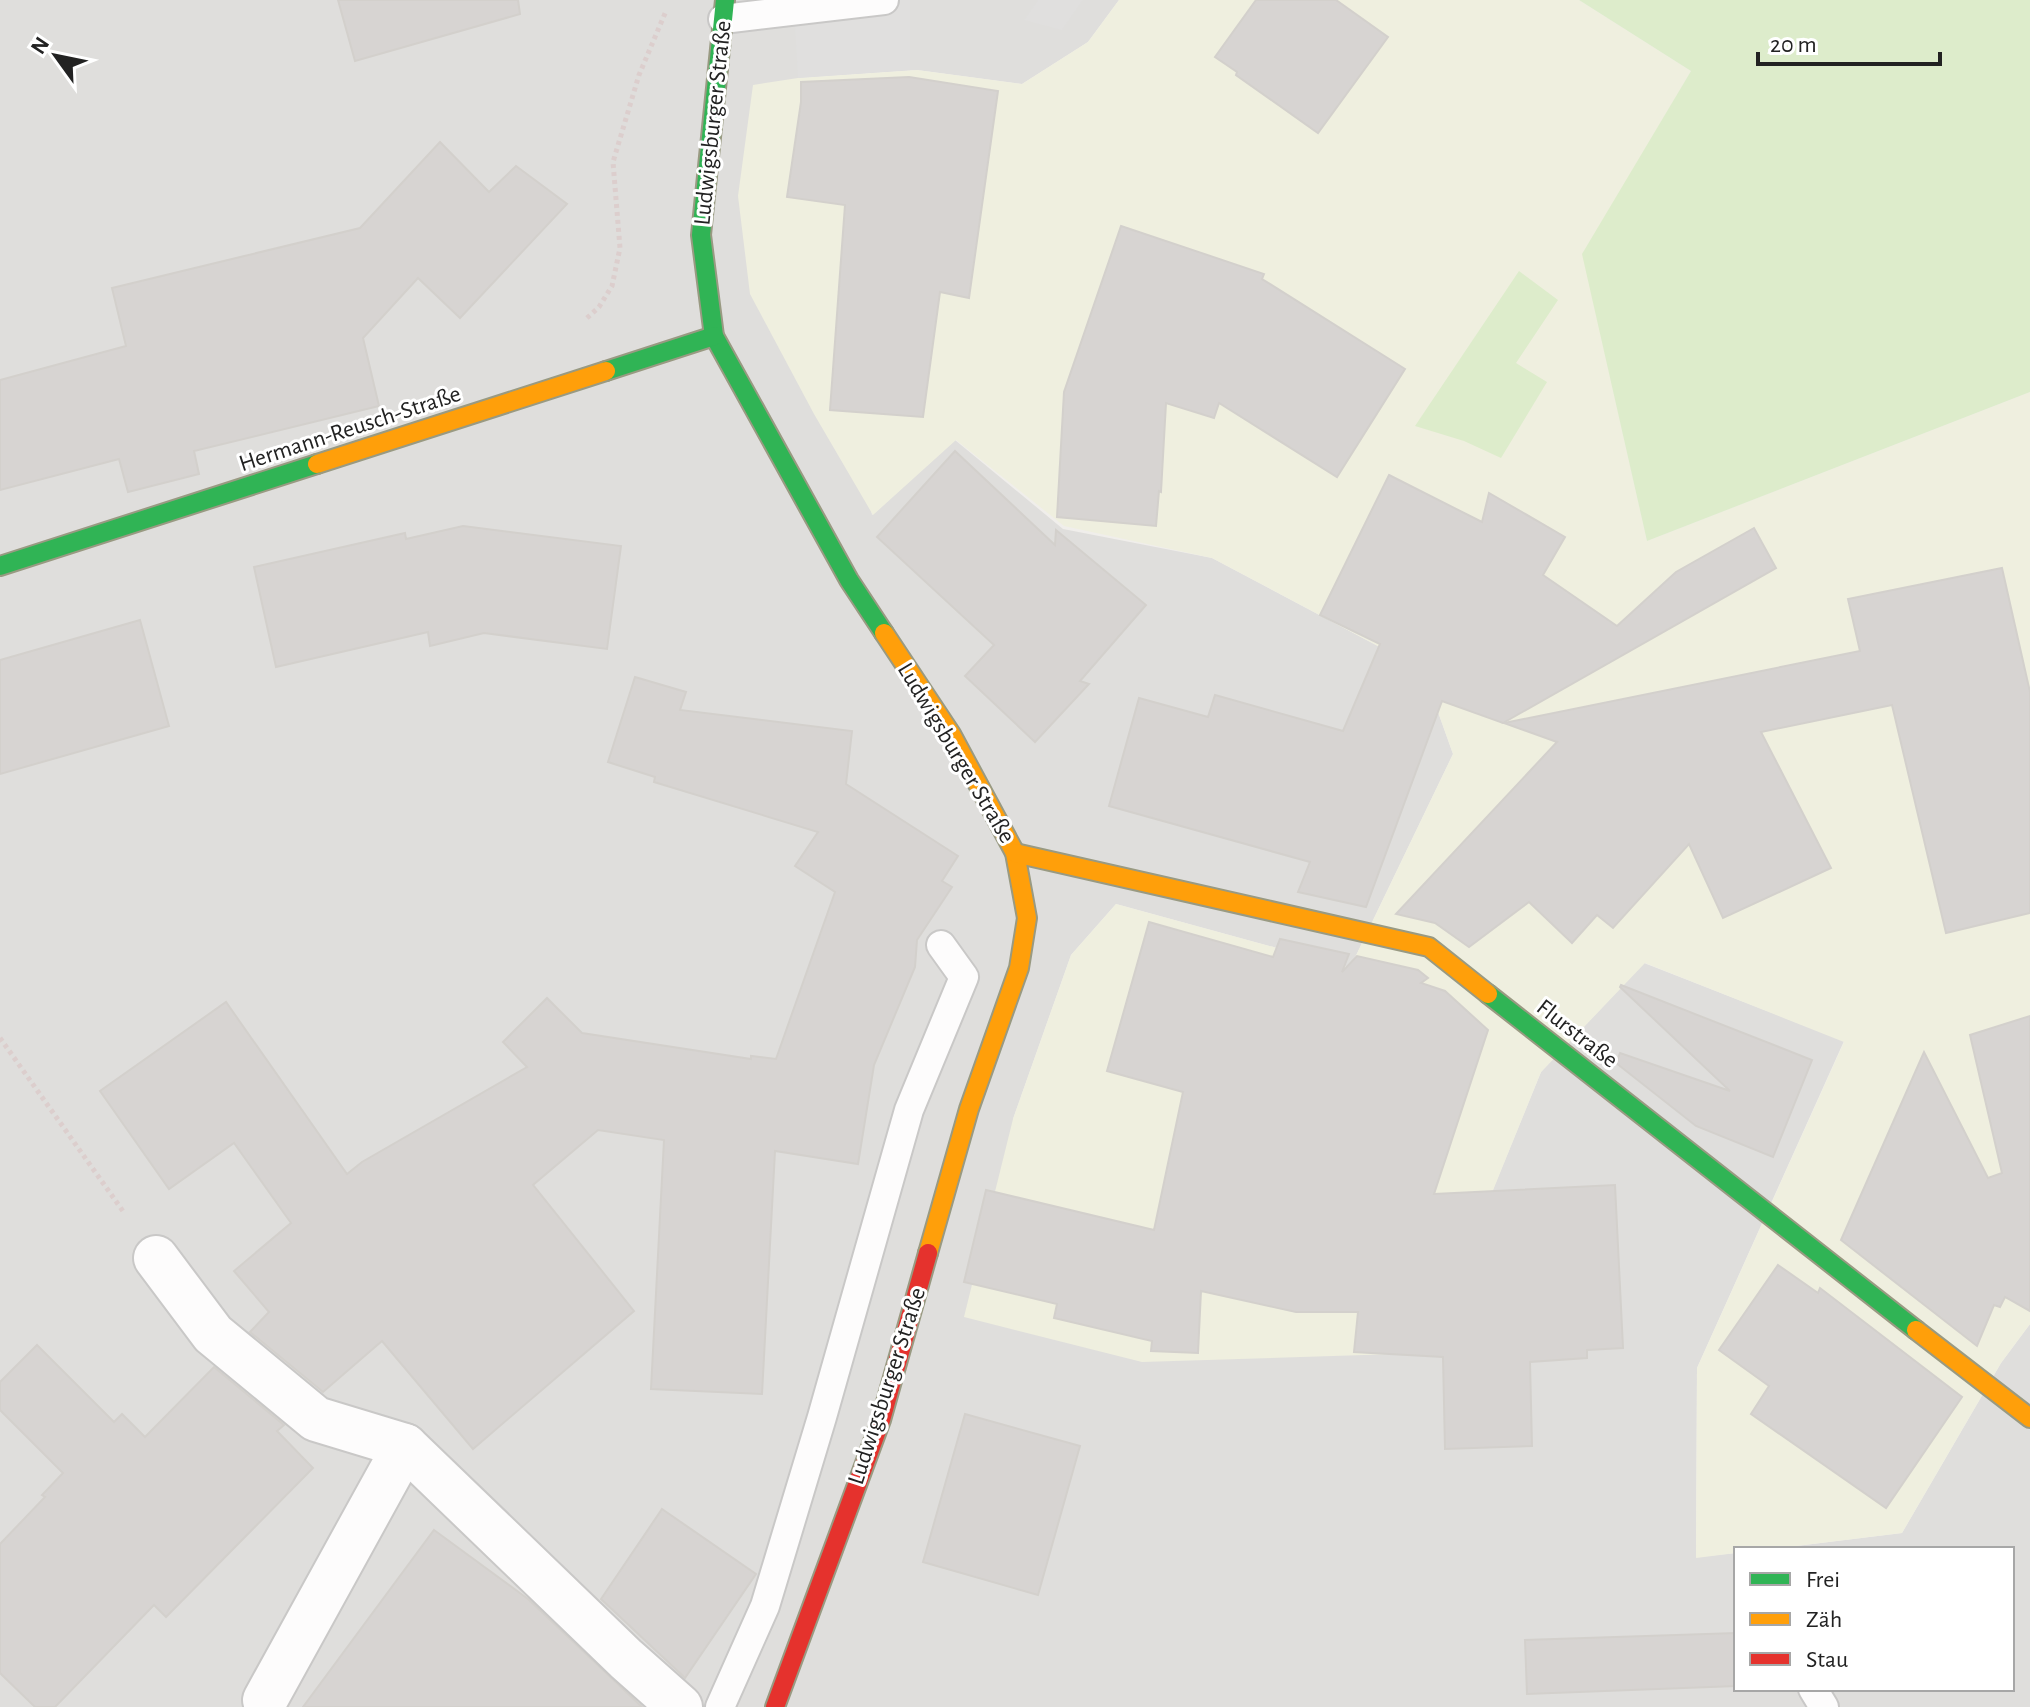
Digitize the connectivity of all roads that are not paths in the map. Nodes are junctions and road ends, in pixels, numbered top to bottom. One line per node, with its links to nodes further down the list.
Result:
1 (884, 0): 2 (lane)
2 (724, 10): 3 (street, Ludwigsburger Straße)
3 (714, 336): 4 (street, Hermann-Reusch-Straße); 5 (street, Ludwigsburger Straße)
4 (0, 566)
5 (1015, 853): 8 (street, Flurstraße); 13 (street, Ludwigsburger Straße)
6 (941, 945): 12 (lane)
7 (156, 1258): 9 (street)
8 (2030, 1418)
9 (405, 1446): 10 (street); 11 (street)
10 (265, 1700)
11 (680, 1707)
12 (720, 1707)
13 (775, 1707)

